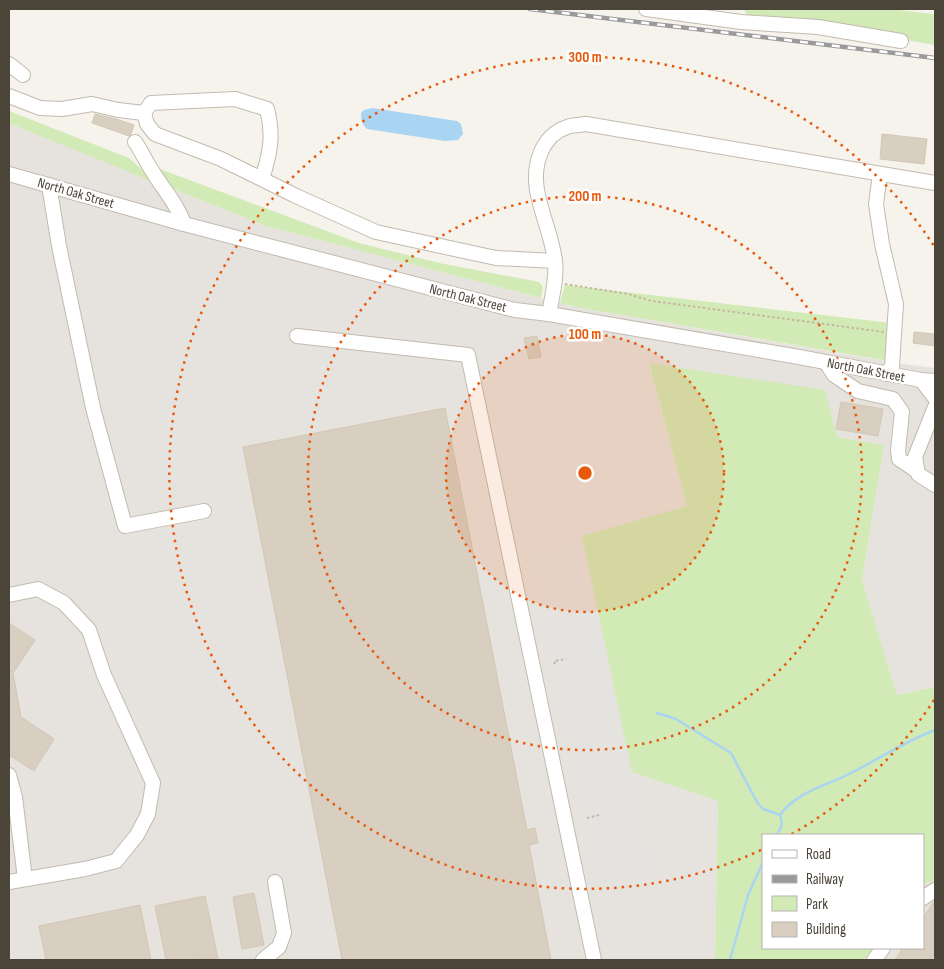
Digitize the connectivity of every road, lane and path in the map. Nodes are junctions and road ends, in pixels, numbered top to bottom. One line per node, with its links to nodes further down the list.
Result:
1 (646, 9): 2 (street)
2 (739, 15): 3 (street)
3 (901, 41)
4 (9, 64): 5 (street)
5 (22, 75)
6 (9, 96): 7 (street)
7 (144, 113): 11 (street); 11 (street)
8 (134, 142): 14 (street)
9 (9, 174): 13 (street, North Oak Street)
10 (880, 174): 12 (street); 15 (street); 18 (street)
11 (262, 179): 15 (street)
12 (935, 183)
13 (49, 185): 14 (street, North Oak Street); 28 (street)
14 (184, 224): 17 (street, North Oak Street)
15 (555, 261): 16 (street)
16 (556, 282): 17 (street); 18 (path)
17 (549, 314): 20 (street, North Oak Street)
18 (895, 332): 21 (street)
19 (297, 336): 42 (street)
20 (826, 362): 21 (street, North Oak Street); 26 (street)
21 (887, 374): 22 (street, North Oak Street)
22 (921, 380): 23 (street, North Oak Street); 24 (street)
23 (935, 381)
24 (935, 398)
25 (935, 407): 26 (street)
26 (917, 471): 27 (street)
27 (935, 485)
28 (204, 511)
29 (9, 595): 35 (street)
30 (566, 659): 31 (path)
31 (555, 664)
32 (9, 775): 35 (street)
33 (599, 815): 34 (path)
34 (587, 818)
35 (25, 879): 36 (street)
36 (9, 882)
37 (275, 882): 41 (street)
38 (935, 890): 39 (street)
39 (924, 897)
40 (882, 949): 43 (street)
41 (263, 960)
42 (594, 960)
43 (874, 960)

